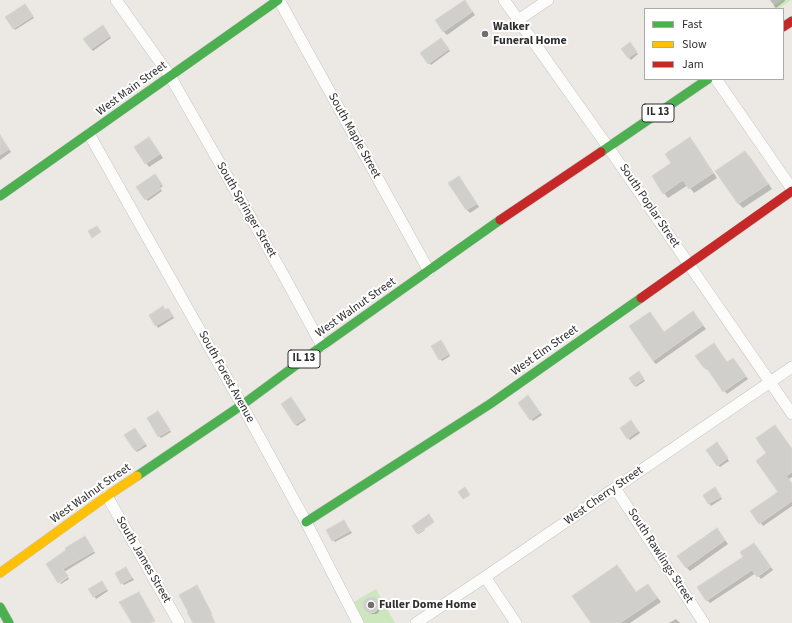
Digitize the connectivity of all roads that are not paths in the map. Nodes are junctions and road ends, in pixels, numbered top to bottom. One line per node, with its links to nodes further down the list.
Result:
1 (116, 0): 6 (street, South Springer Street)
2 (278, 0): 6 (main road, West Main Street); 14 (street, South Maple Street)
3 (504, 0): 5 (street, South Poplar Street)
4 (548, 0): 5 (street)
5 (518, 20): 10 (street, South Poplar Street)
6 (170, 76): 9 (main road, West Main Street); 15 (street, South Springer Street)
7 (707, 80): 10 (main road, West Walnut Street / IL 13)
8 (717, 80): 11 (street)
9 (89, 134): 12 (main road, West Main Street); 18 (street, South Forest Avenue)
10 (608, 147): 13 (street, South Poplar Street); 14 (main road, West Walnut Street / IL 13)
11 (792, 190): 13 (main road, West Elm Street)
12 (0, 196)
13 (689, 264): 17 (street, South Poplar Street); 22 (main road, West Elm Street)
14 (429, 271): 15 (main road, West Walnut Street / IL 13)
15 (322, 346): 18 (main road, West Walnut Street / IL 13)
16 (792, 367): 17 (street, West Cherry Street)
17 (770, 382): 19 (street, South Poplar Street); 20 (street, West Cherry Street)
18 (242, 405): 21 (main road, West Walnut Street / IL 13); 22 (street, South Forest Avenue)
19 (792, 414)
20 (615, 488): 24 (street, West Cherry Street); 31 (street, South Rawlings Street)
21 (107, 496): 23 (main road, West Walnut Street / IL 13); 27 (street, South James Street)
22 (306, 522): 28 (street, South Forest Avenue)
23 (0, 573)
24 (485, 577): 29 (street, West Cherry Street); 30 (street)
25 (0, 607): 26 (main road)
26 (9, 623)
27 (179, 623)
28 (358, 623)
29 (416, 623)
30 (516, 623)
31 (704, 623)

